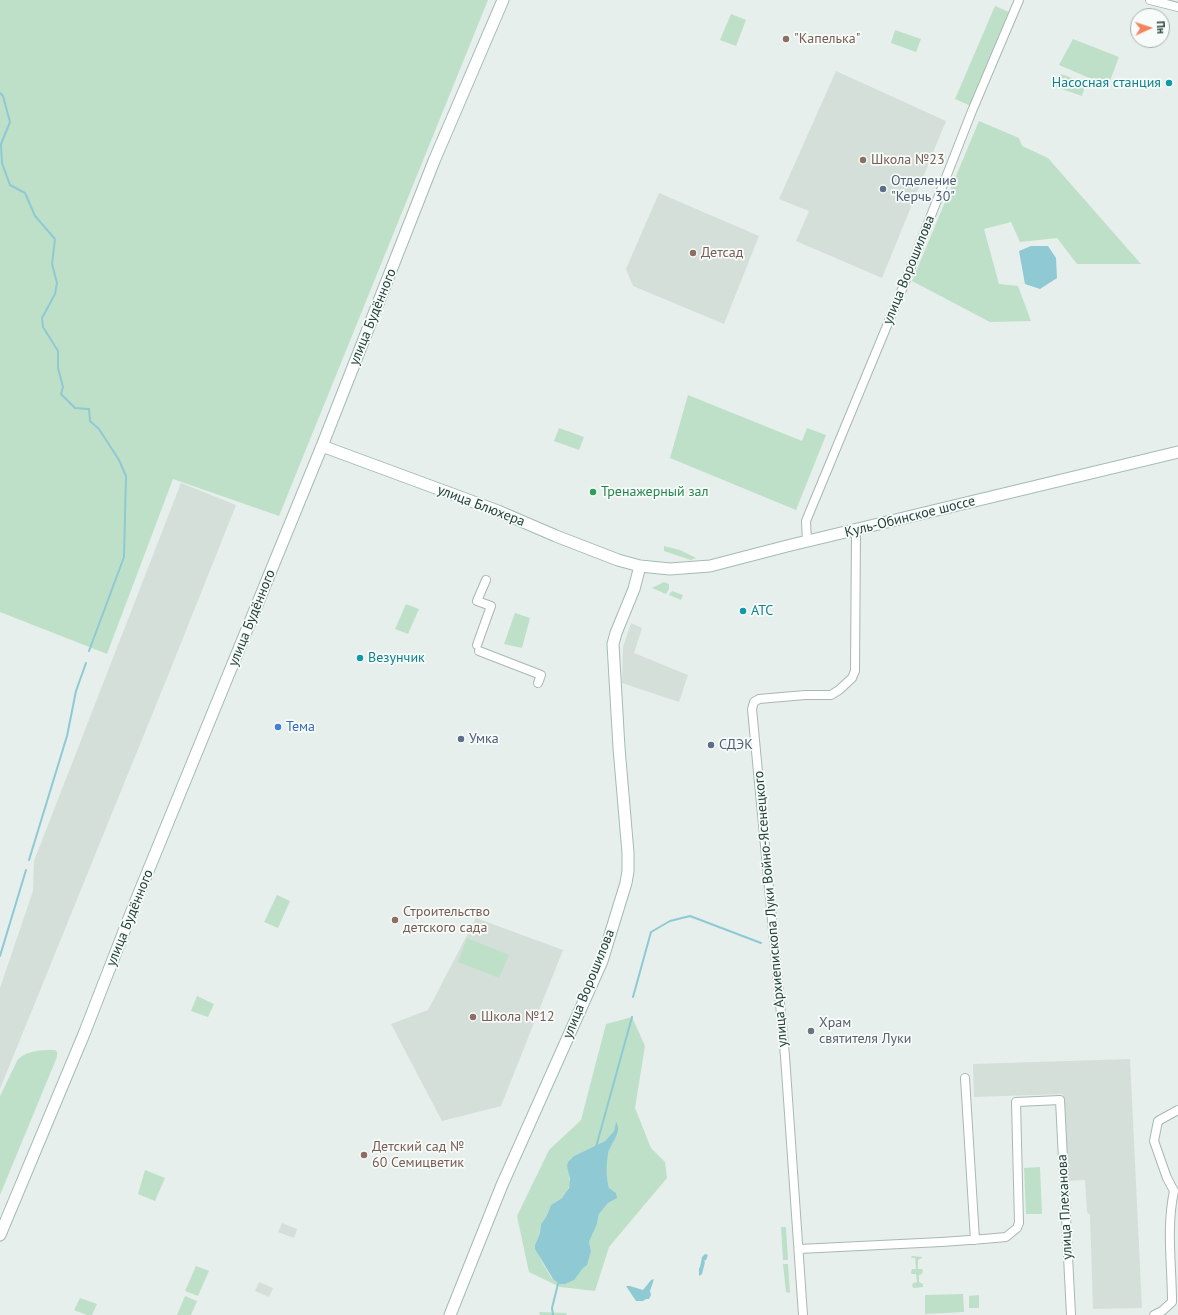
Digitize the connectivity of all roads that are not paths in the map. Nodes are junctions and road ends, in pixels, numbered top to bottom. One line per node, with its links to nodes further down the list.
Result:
1 (503, 0): 5 (main road, улица Будённого)
2 (1019, 0): 8 (street, улица Ворошилова)
3 (1150, 0): 4 (street)
4 (1178, 7)
5 (322, 446): 9 (main road, улица Блюхера); 14 (main road, улица Будённого)
6 (1178, 452): 7 (main road, Куль-Обинское шоссе)
7 (856, 530): 8 (main road, Куль-Обинское шоссе); 16 (street, улица Архиепископа Луки Войно-Ясенецкого)
8 (807, 542): 9 (main road, Куль-Обинское шоссе)
9 (640, 566): 17 (main road, улица Ворошилова)
10 (486, 580): 11 (street)
11 (538, 683)
12 (965, 1078): 15 (street)
13 (1178, 1110): 20 (street)
14 (0, 1235)
15 (974, 1240): 16 (street); 19 (street, улица Плеханова)
16 (798, 1249): 18 (street)
17 (450, 1315)
18 (803, 1315)
19 (1071, 1315)
20 (1154, 1315)

